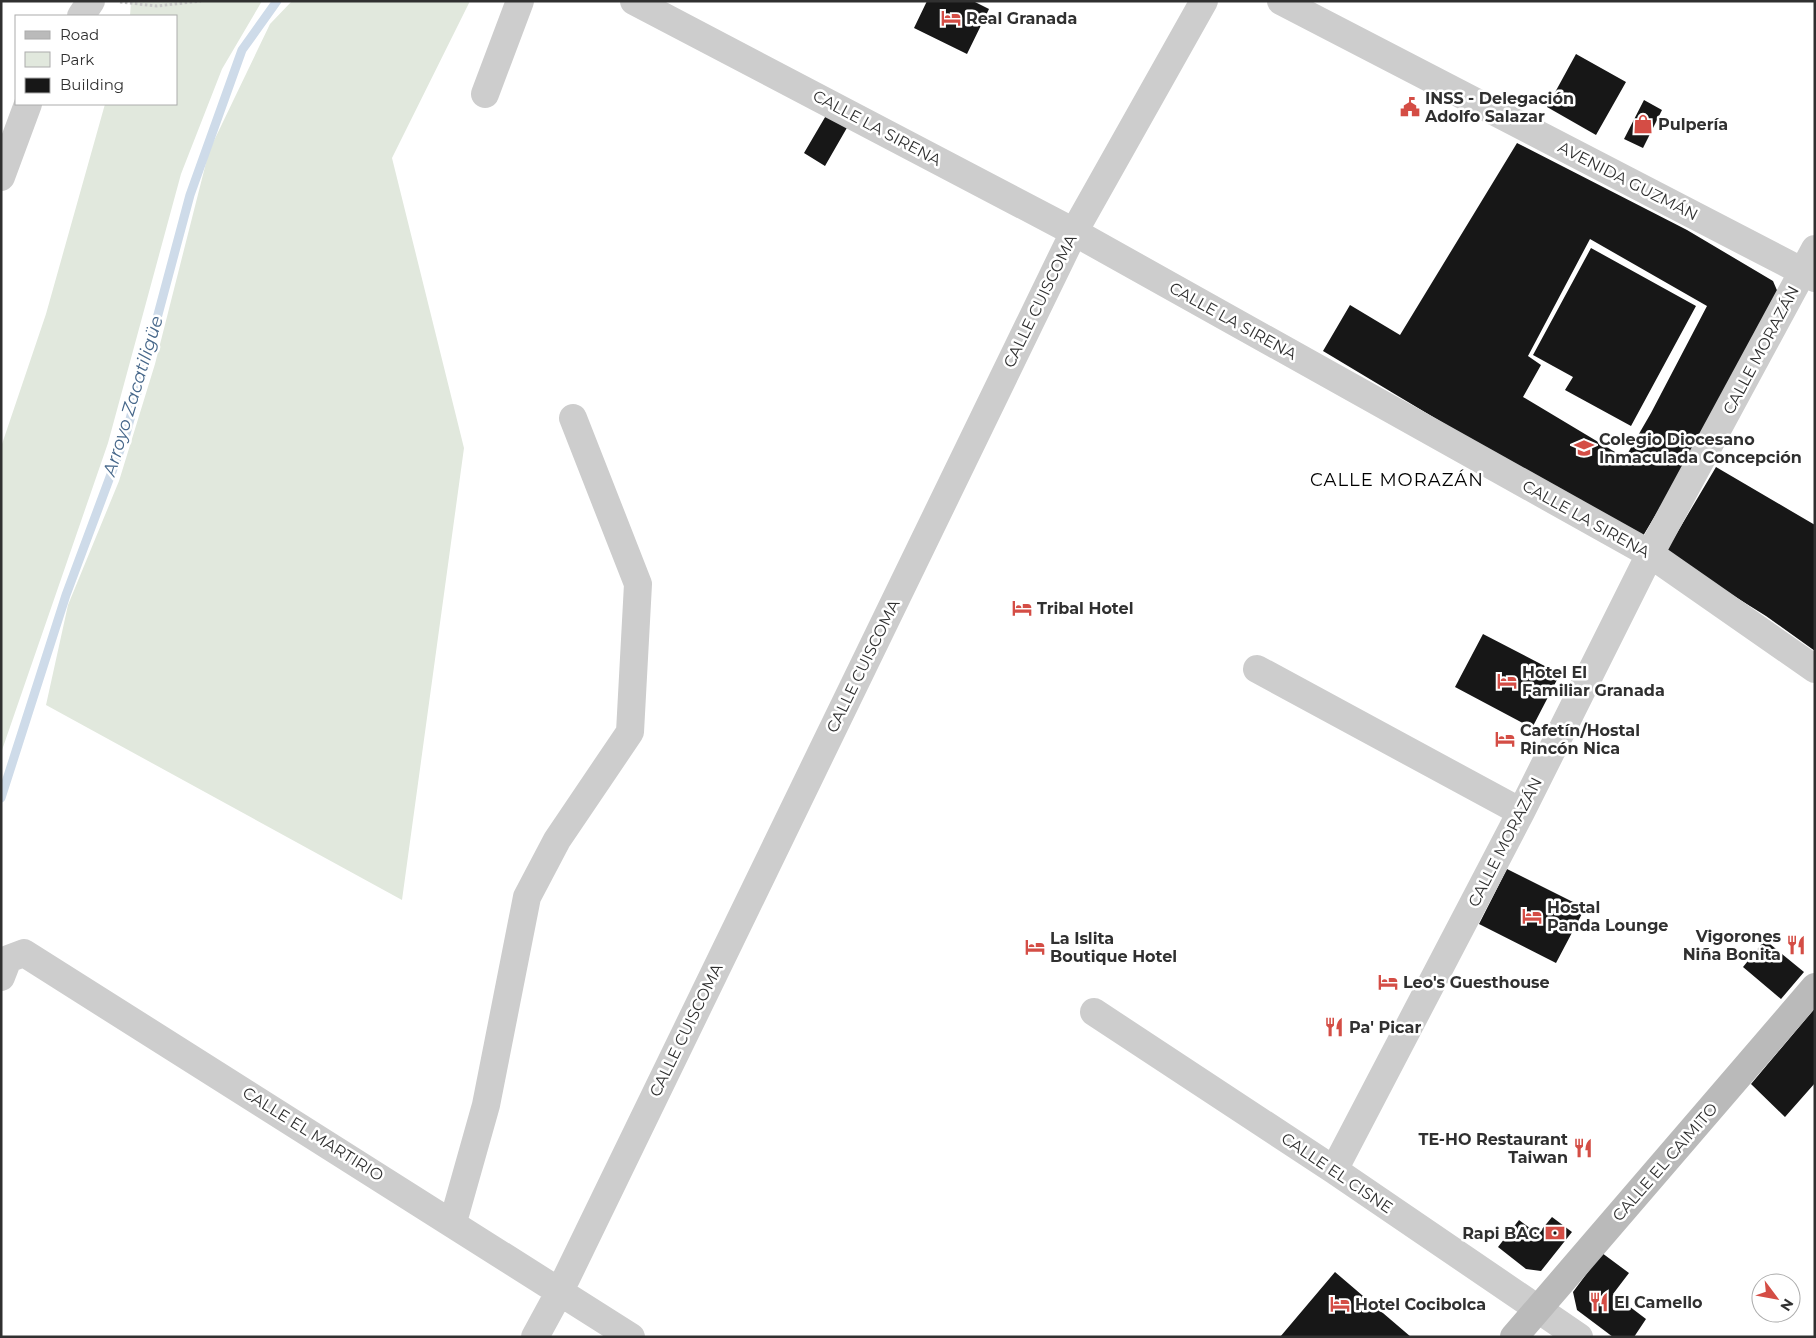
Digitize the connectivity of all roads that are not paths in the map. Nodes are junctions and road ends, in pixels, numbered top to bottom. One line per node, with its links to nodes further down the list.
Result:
1 (91, 1): 6 (street)
2 (520, 1): 7 (street)
3 (634, 1): 10 (street, CALLE LA SIRENA)
4 (1204, 1): 10 (street, CALLE CUISCOMA)
5 (1281, 1): 11 (street, AVENIDA GUZMÁN)
6 (82, 15)
7 (485, 94)
8 (28, 105): 9 (street)
9 (1, 177)
10 (1074, 232): 13 (street, CALLE LA SIRENA); 22 (street, CALLE CUISCOMA)
11 (1811, 266): 13 (street, CALLE MORAZÁN)
12 (573, 418): 21 (street)
13 (1650, 554): 15 (street, CALLE LA SIRENA); 16 (street, CALLE MORAZÁN)
14 (1258, 669): 16 (street)
15 (1815, 669)
16 (1521, 812): 20 (street, CALLE MORAZÁN)
17 (1, 977): 21 (street, CALLE EL MARTIRIO)
18 (1815, 987): 23 (street, CALLE EL CAIMITO)
19 (1094, 1012): 20 (street, CALLE EL CISNE)
20 (1334, 1170): 23 (street, CALLE EL CISNE)
21 (453, 1222): 22 (street, CALLE EL MARTIRIO)
22 (560, 1291): 24 (street, CALLE CUISCOMA); 25 (street, CALLE EL MARTIRIO)
23 (1537, 1310): 26 (street, CALLE EL CAIMITO); 27 (street, CALLE EL CISNE)
24 (535, 1337)
25 (632, 1337)
26 (1514, 1337)
27 (1579, 1337)

